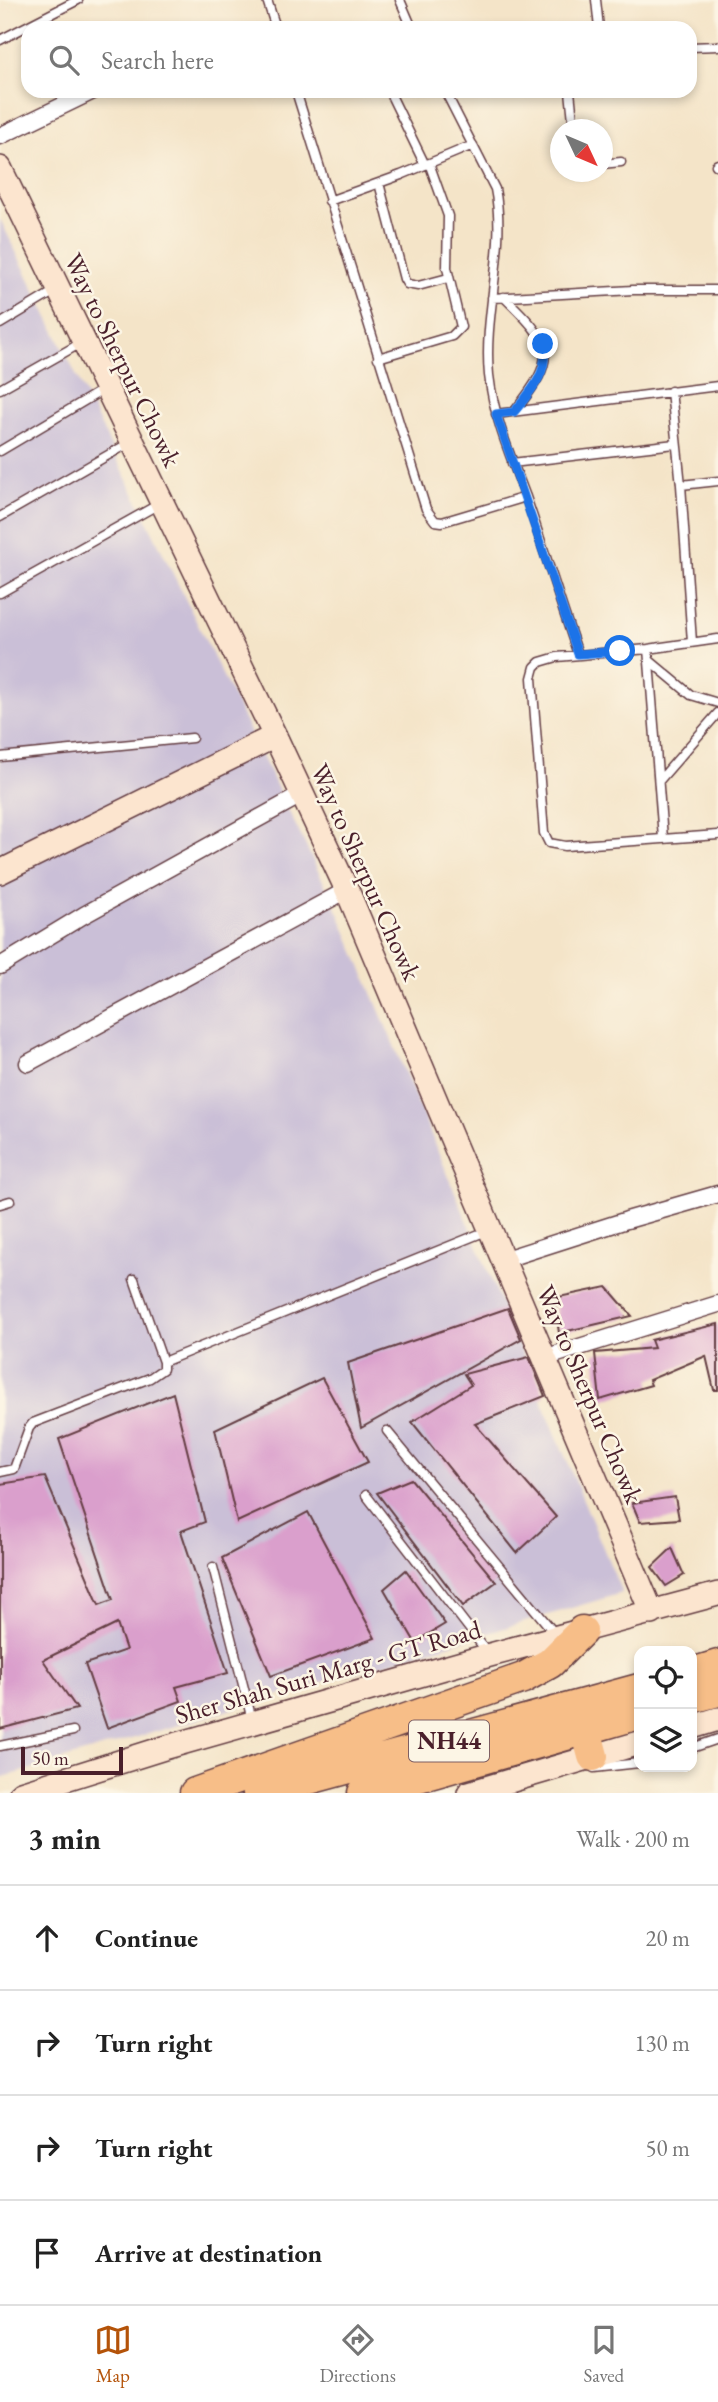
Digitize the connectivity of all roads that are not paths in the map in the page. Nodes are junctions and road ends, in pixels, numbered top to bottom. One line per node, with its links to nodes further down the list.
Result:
1 (78, 0): 5 (lane)
2 (267, 0): 6 (lane)
3 (400, 0): 7 (lane)
4 (596, 0): 8 (lane)
5 (37, 21)
6 (274, 21)
7 (409, 21)
8 (598, 21)
9 (21, 29): 10 (lane)
10 (0, 40)
11 (718, 46): 12 (lane)
12 (697, 47)
13 (79, 98): 19 (street)
14 (298, 98): 26 (lane)
15 (393, 98): 23 (lane)
16 (449, 98): 20 (lane)
17 (571, 98): 18 (lane)
18 (573, 119)
19 (0, 136)
20 (473, 145): 23 (lane); 31 (lane)
21 (621, 162): 22 (lane)
22 (613, 163)
23 (427, 164): 25 (lane); 27 (lane)
24 (0, 169): 28 (street, Way to Sherpur Chowk)
25 (379, 183): 26 (lane); 27 (lane)
26 (329, 201): 34 (lane)
27 (448, 278): 34 (lane)
28 (58, 289): 32 (lane); 33 (street, Way to Sherpur Chowk)
29 (718, 290): 30 (lane)
30 (504, 297): 31 (lane); 39 (lane)
31 (492, 298): 40 (lane)
32 (0, 324)
33 (83, 341): 36 (street, Way to Sherpur Chowk); 37 (lane)
34 (377, 358): 47 (lane)
35 (718, 386): 38 (lane)
36 (106, 388): 41 (street, Way to Sherpur Chowk); 43 (lane)
37 (0, 389)
38 (671, 391): 39 (lane); 42 (lane)
39 (514, 412): 40 (lane)
40 (496, 414): 44 (lane)
41 (131, 442): 48 (street, Way to Sherpur Chowk); 49 (lane)
42 (675, 444): 44 (lane); 46 (lane)
43 (0, 451)
44 (512, 463): 47 (lane)
45 (718, 481): 46 (lane)
46 (681, 485): 52 (lane)
47 (526, 497): 54 (lane)
48 (161, 503): 50 (lane); 58 (street, Way to Sherpur Chowk)
49 (0, 517)
50 (0, 593)
51 (718, 639): 52 (lane)
52 (692, 642): 53 (lane)
53 (648, 649): 54 (lane); 55 (lane)
54 (578, 654): 64 (lane)
55 (649, 660): 56 (lane); 61 (lane)
56 (718, 703)
57 (718, 713): 61 (lane)
58 (275, 736): 62 (street, Way to Sherpur Chowk); 65 (street)
59 (192, 738): 60 (lane)
60 (0, 757)
61 (659, 781): 64 (lane)
62 (301, 795): 66 (street, Way to Sherpur Chowk); 67 (street)
63 (718, 835): 64 (lane)
64 (663, 838)
65 (0, 872)
66 (346, 890): 68 (street); 72 (street, Way to Sherpur Chowk)
67 (0, 966)
68 (28, 1063)
69 (718, 1194): 73 (street)
70 (9, 1201): 71 (lane)
71 (0, 1204)
72 (489, 1230): 73 (street, Way to Sherpur Chowk); 77 (lane)
73 (502, 1260): 76 (street, Way to Sherpur Chowk)
74 (134, 1279): 77 (lane)
75 (718, 1304): 76 (street)
76 (544, 1358): 83 (street, Way to Sherpur Chowk)
77 (163, 1362): 79 (lane)
78 (387, 1432): 84 (lane)
79 (0, 1472)
80 (366, 1495): 85 (lane)
81 (213, 1567): 93 (lane)
82 (718, 1594): 83 (street, Sher Shah Suri Marg - GT Road)
83 (652, 1612): 84 (street, Sher Shah Suri Marg - GT Road)
84 (570, 1634): 85 (street, Sher Shah Suri Marg - GT Road); 104 (highway)
85 (490, 1656): 93 (street, Sher Shah Suri Marg - GT Road)
86 (718, 1665): 87 (highway)
87 (697, 1671)
88 (634, 1690): 105 (highway, NH44)
89 (718, 1691): 90 (highway)
90 (697, 1697)
91 (634, 1717): 98 (highway, NH44)
92 (718, 1719): 94 (street)
93 (252, 1723): 103 (street, Sher Shah Suri Marg - GT Road)
94 (697, 1725)
95 (73, 1731): 99 (lane)
96 (718, 1739): 100 (lane)
97 (634, 1742): 98 (street)
98 (589, 1743): 102 (street); 106 (highway, NH44)
99 (0, 1746)
100 (697, 1746)
101 (634, 1764): 102 (lane)
102 (534, 1775): 107 (street)
103 (21, 1793)
104 (195, 1793)
105 (258, 1793)
106 (363, 1793)
107 (469, 1793)

